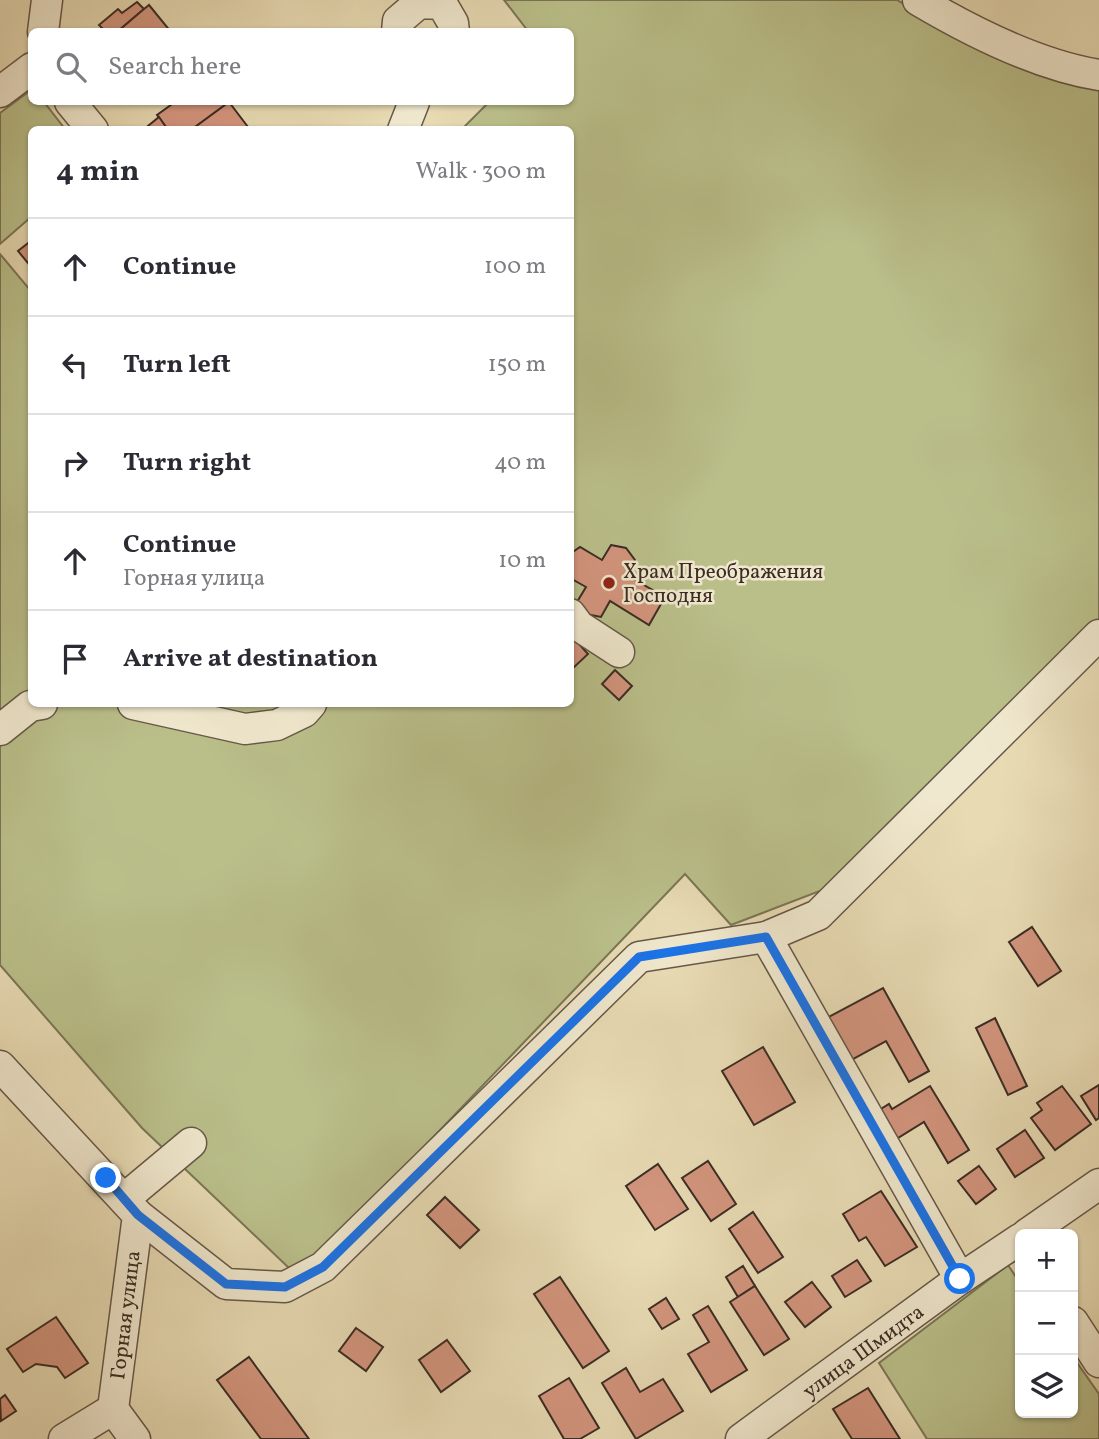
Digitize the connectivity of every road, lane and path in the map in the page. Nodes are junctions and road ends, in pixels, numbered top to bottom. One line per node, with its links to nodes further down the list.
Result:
1 (47, 0): 3 (street)
2 (918, 0): 7 (street)
3 (44, 28)
4 (397, 28): 5 (street)
5 (454, 28)
6 (28, 71): 8 (street)
7 (1099, 75)
8 (0, 92)
9 (72, 105): 12 (street)
10 (397, 105): 13 (street)
11 (413, 105): 14 (street)
12 (90, 126)
13 (398, 126)
14 (405, 126)
15 (574, 619): 17 (street)
16 (1099, 635): 22 (street)
17 (620, 652)
18 (29, 707): 21 (street)
19 (146, 707): 20 (street)
20 (308, 707)
21 (0, 730)
22 (766, 937): 26 (street); 29 (street)
23 (0, 1066): 26 (street)
24 (191, 1143): 26 (street)
25 (1099, 1184): 27 (street)
26 (131, 1207): 32 (street, Горная улица)
27 (1034, 1229)
28 (1015, 1243): 29 (street, улица Шмидта)
29 (960, 1279): 33 (street, улица Шмидта)
30 (1078, 1330): 31 (street)
31 (1099, 1362)
32 (113, 1409): 34 (street); 35 (street)
33 (778, 1429): 36 (street, улица Шмидта)
34 (64, 1439)
35 (135, 1439)
36 (741, 1439)

